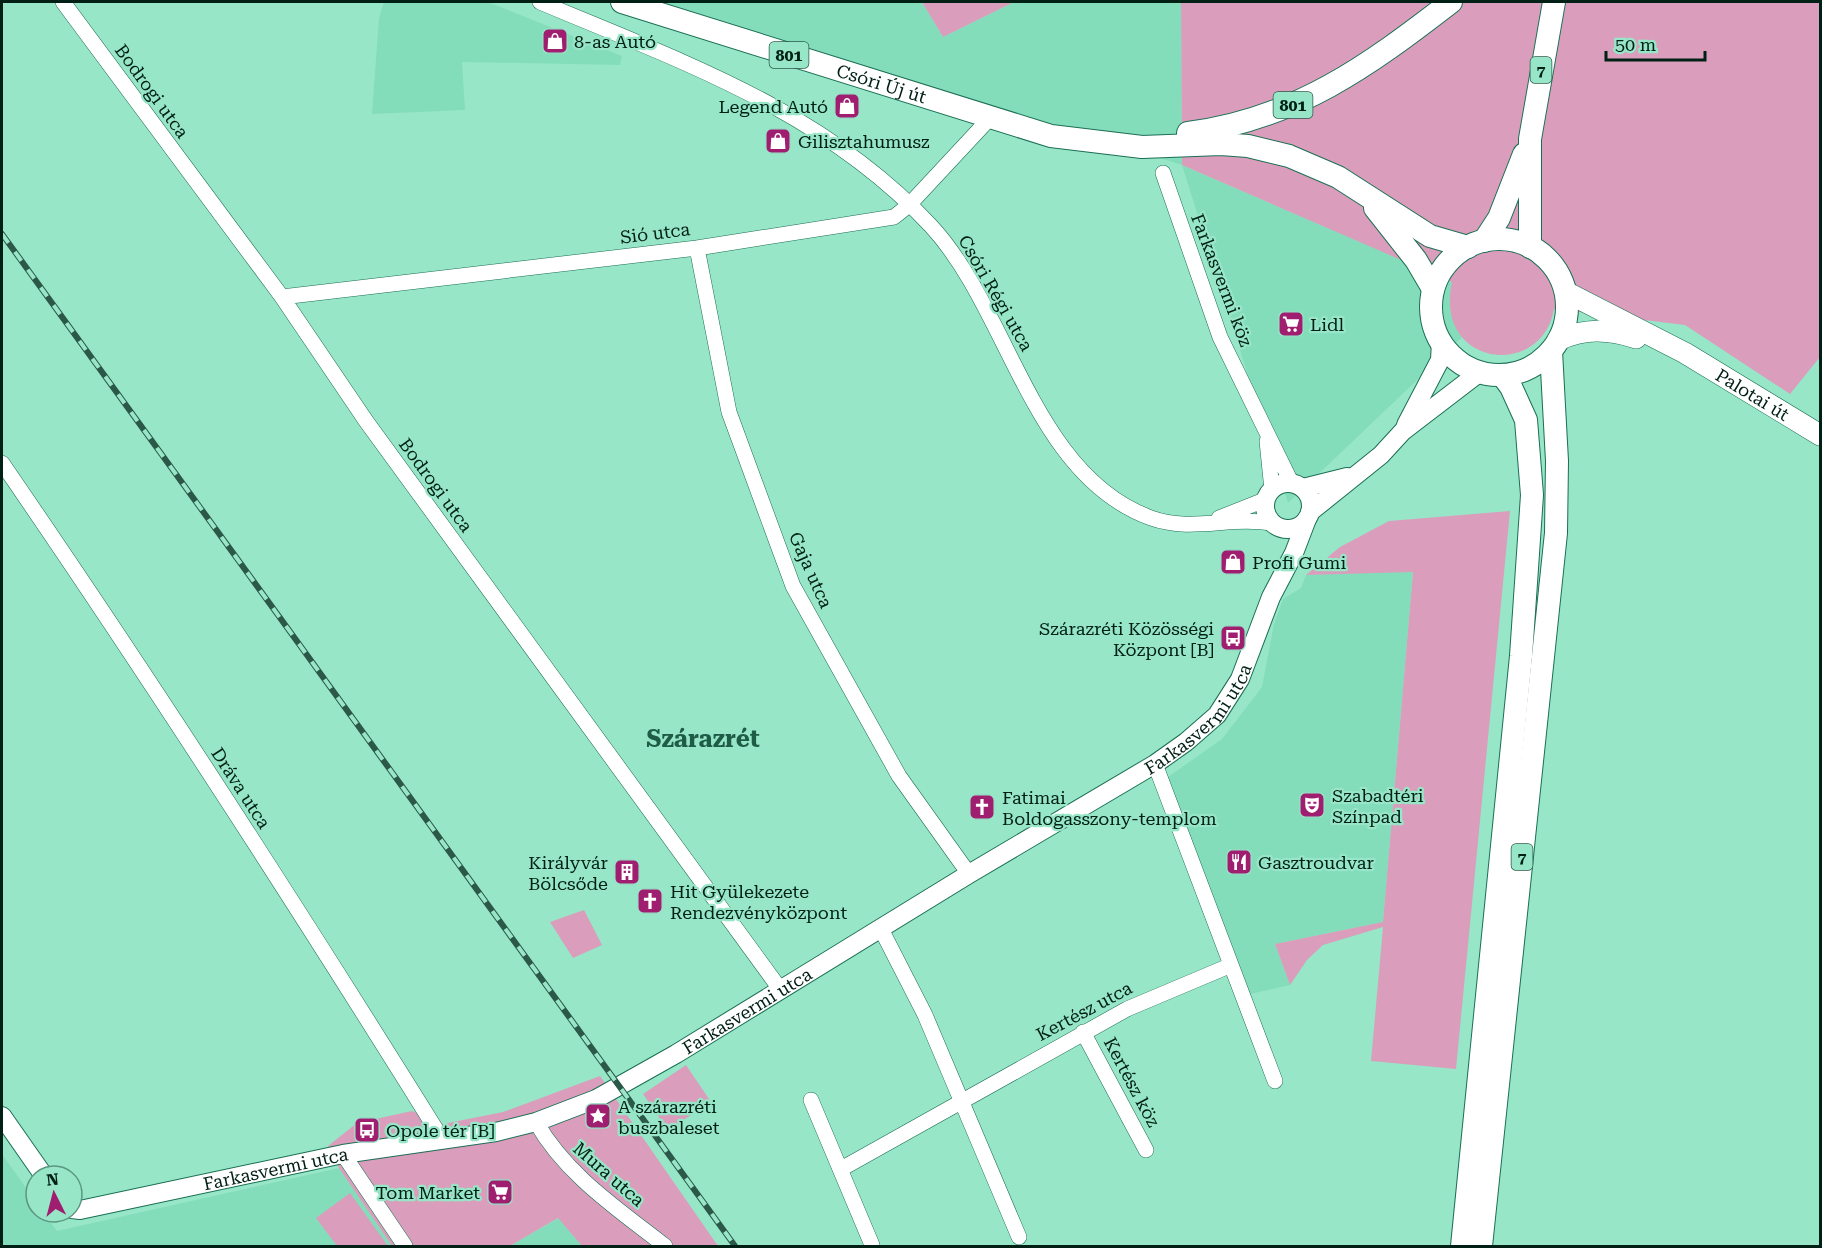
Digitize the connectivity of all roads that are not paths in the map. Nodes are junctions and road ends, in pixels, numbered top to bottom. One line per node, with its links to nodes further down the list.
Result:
1 (63, 2): 17 (street, Bodrogi utca)
2 (540, 2): 11 (street, Csóri Régi utca)
3 (622, 2): 6 (main road, Csóri Új út / 801)
4 (1451, 2): 8 (main road, 801)
5 (1554, 2): 7 (main road, 7)
6 (990, 118): 8 (main road, Csóri Új út / 801); 11 (street, Sió utca)
7 (1530, 139): 12 (main road, 7); 13 (main road, 7)
8 (1109, 145): 10 (main road, 801)
9 (1163, 173): 23 (street, Farkasvermi köz)
10 (1367, 197): 12 (main road, 801); 15 (main road, 801)
11 (909, 205): 14 (street, Sió utca); 30 (street, Csóri Régi utca)
12 (1476, 244): 13 (main road, 7); 15 (main road, 7)
13 (1530, 247): 16 (main road, 7)
14 (697, 248): 17 (street, Sió utca); 34 (street, Gaja utca)
15 (1433, 289): 18 (main road, 7)
16 (1566, 292): 19 (main road, 7); 20 (main road, Palotai út)
17 (282, 297): 37 (street, Bodrogi utca)
18 (1441, 342): 21 (main road, 7); 22 (street)
19 (1555, 346): 20 (main road, Palotai út); 21 (main road); 55 (main road, 7)
20 (1685, 353): 24 (main road, Palotai út)
21 (1491, 374): 22 (street); 54 (main road, 7)
22 (1403, 431): 26 (street)
23 (1266, 432): 27 (street, Farkasvermi köz); 28 (street, Farkasvermi köz)
24 (1821, 435)
25 (2, 463): 44 (street, Dráva utca)
26 (1352, 476): 27 (street); 29 (street)
27 (1297, 486): 28 (street); 29 (street)
28 (1269, 494): 30 (street, Csóri Régi utca); 31 (street)
29 (1309, 515): 31 (street); 32 (street, Farkasvermi utca)
30 (1198, 525): 31 (street, Csóri Régi utca)
31 (1276, 525): 32 (street, Farkasvermi utca)
32 (1283, 572): 33 (street, Farkasvermi utca)
33 (1155, 764): 34 (street, Farkasvermi utca); 36 (street)
34 (969, 874): 35 (street, Farkasvermi utca)
35 (881, 928): 37 (street, Farkasvermi utca); 41 (street)
36 (1229, 966): 38 (street, Kertész utca); 39 (street)
37 (780, 989): 43 (street, Farkasvermi utca)
38 (1083, 1032): 41 (street, Kertész utca); 45 (street, Kertész köz)
39 (1275, 1081)
40 (811, 1100): 48 (street)
41 (962, 1101): 48 (street, Kertész utca); 50 (street)
42 (2, 1116): 47 (street)
43 (536, 1122): 44 (street, Farkasvermi utca); 53 (street, Mura utca)
44 (442, 1139): 46 (street, Farkasvermi utca)
45 (1146, 1150)
46 (343, 1154): 49 (street, Farkasvermi utca); 52 (street)
47 (36, 1164)
48 (841, 1169): 51 (street)
49 (84, 1209)
50 (1019, 1237)
51 (872, 1245)
52 (405, 1246)
53 (665, 1246)
54 (1462, 1246)
55 (1481, 1246)

